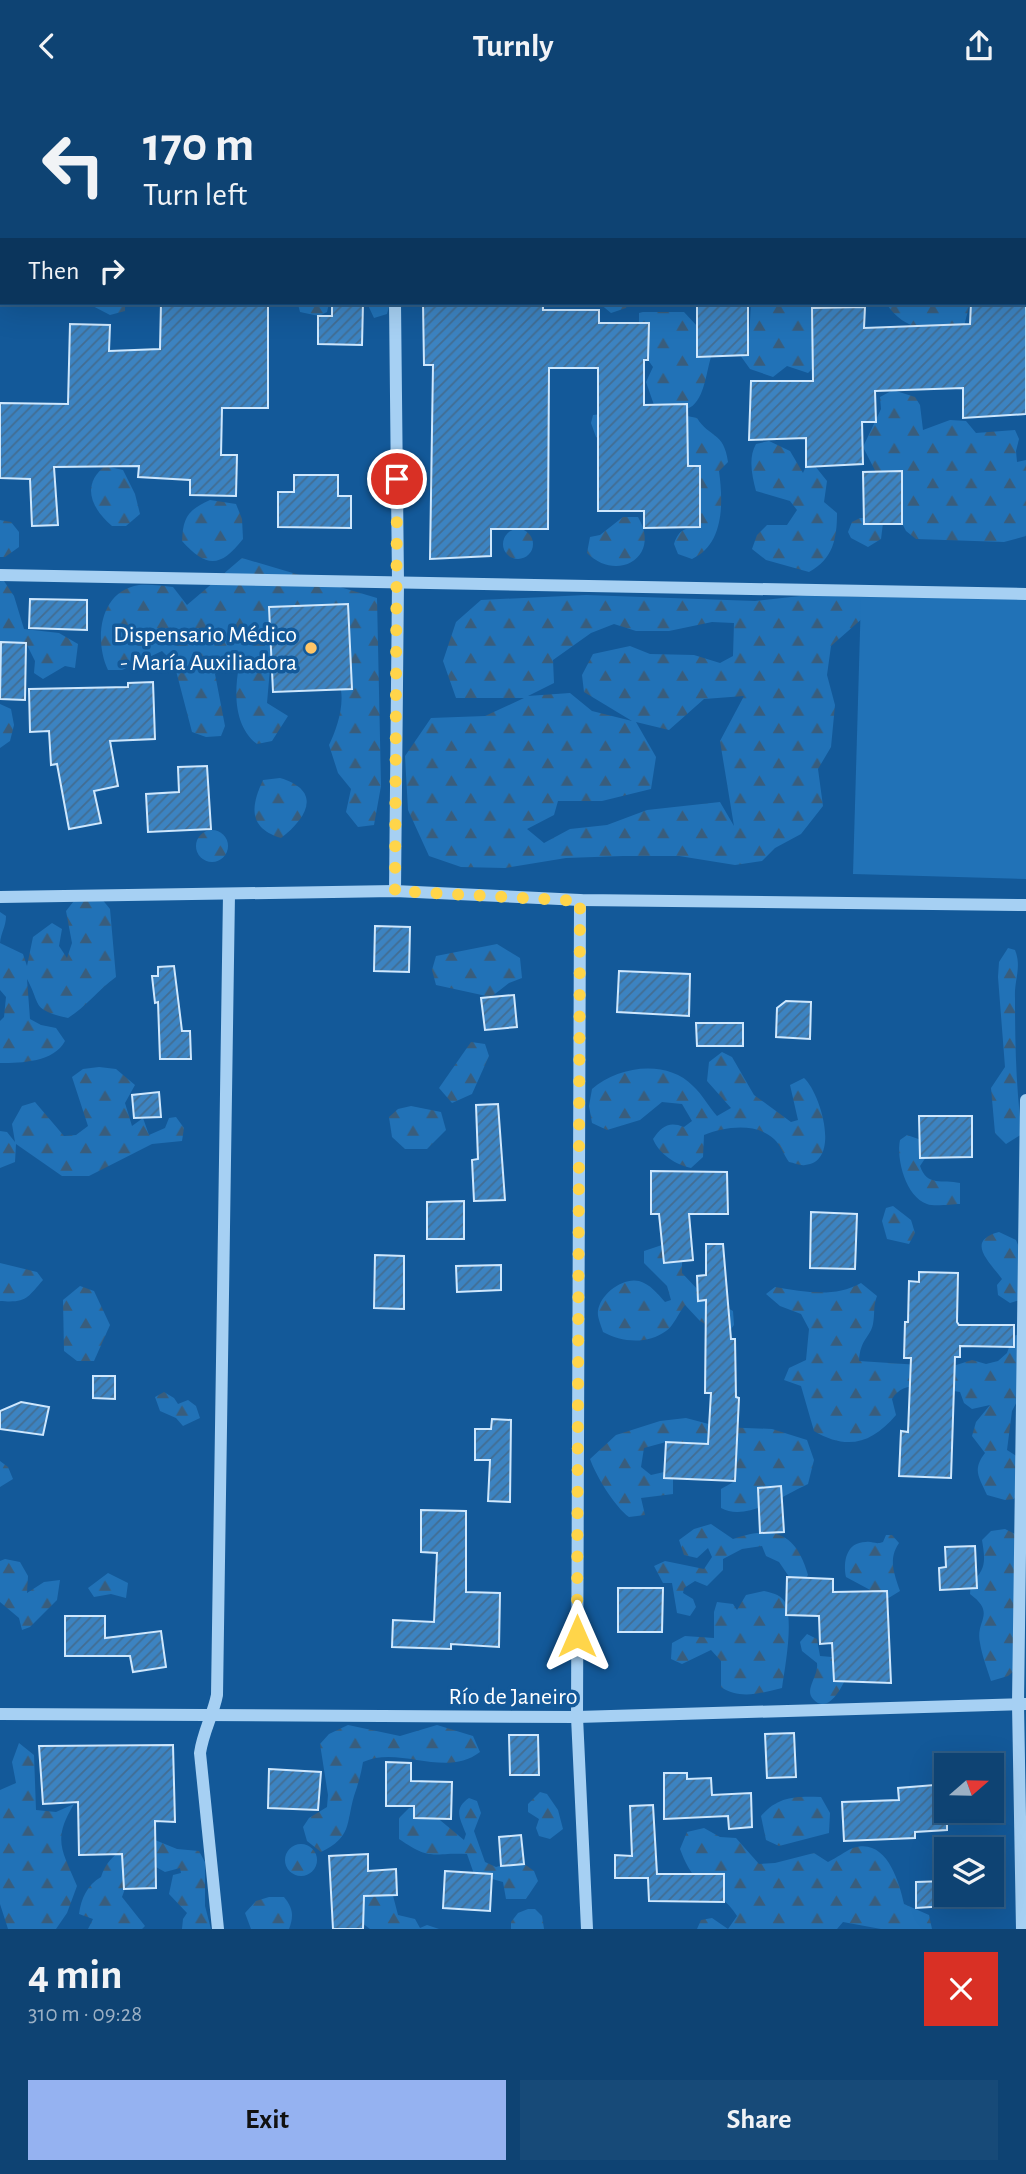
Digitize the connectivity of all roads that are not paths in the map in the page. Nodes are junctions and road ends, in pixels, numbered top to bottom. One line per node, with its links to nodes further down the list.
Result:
1 (395, 305): 3 (street)
2 (0, 575): 3 (street)
3 (398, 582): 4 (street); 5 (street)
4 (1026, 594)
5 (395, 891): 6 (street); 8 (street)
6 (229, 894): 7 (street); 13 (street)
7 (0, 897)
8 (580, 901): 9 (street); 14 (street)
9 (1026, 905)
10 (1026, 1100): 11 (street)
11 (1022, 1704): 14 (street, Río de Janeiro); 17 (street)
12 (0, 1714): 13 (street, Río de Janeiro)
13 (213, 1714): 14 (street, Río de Janeiro); 15 (street)
14 (577, 1717): 16 (street)
15 (218, 1929)
16 (587, 1929)
17 (1021, 1929)

